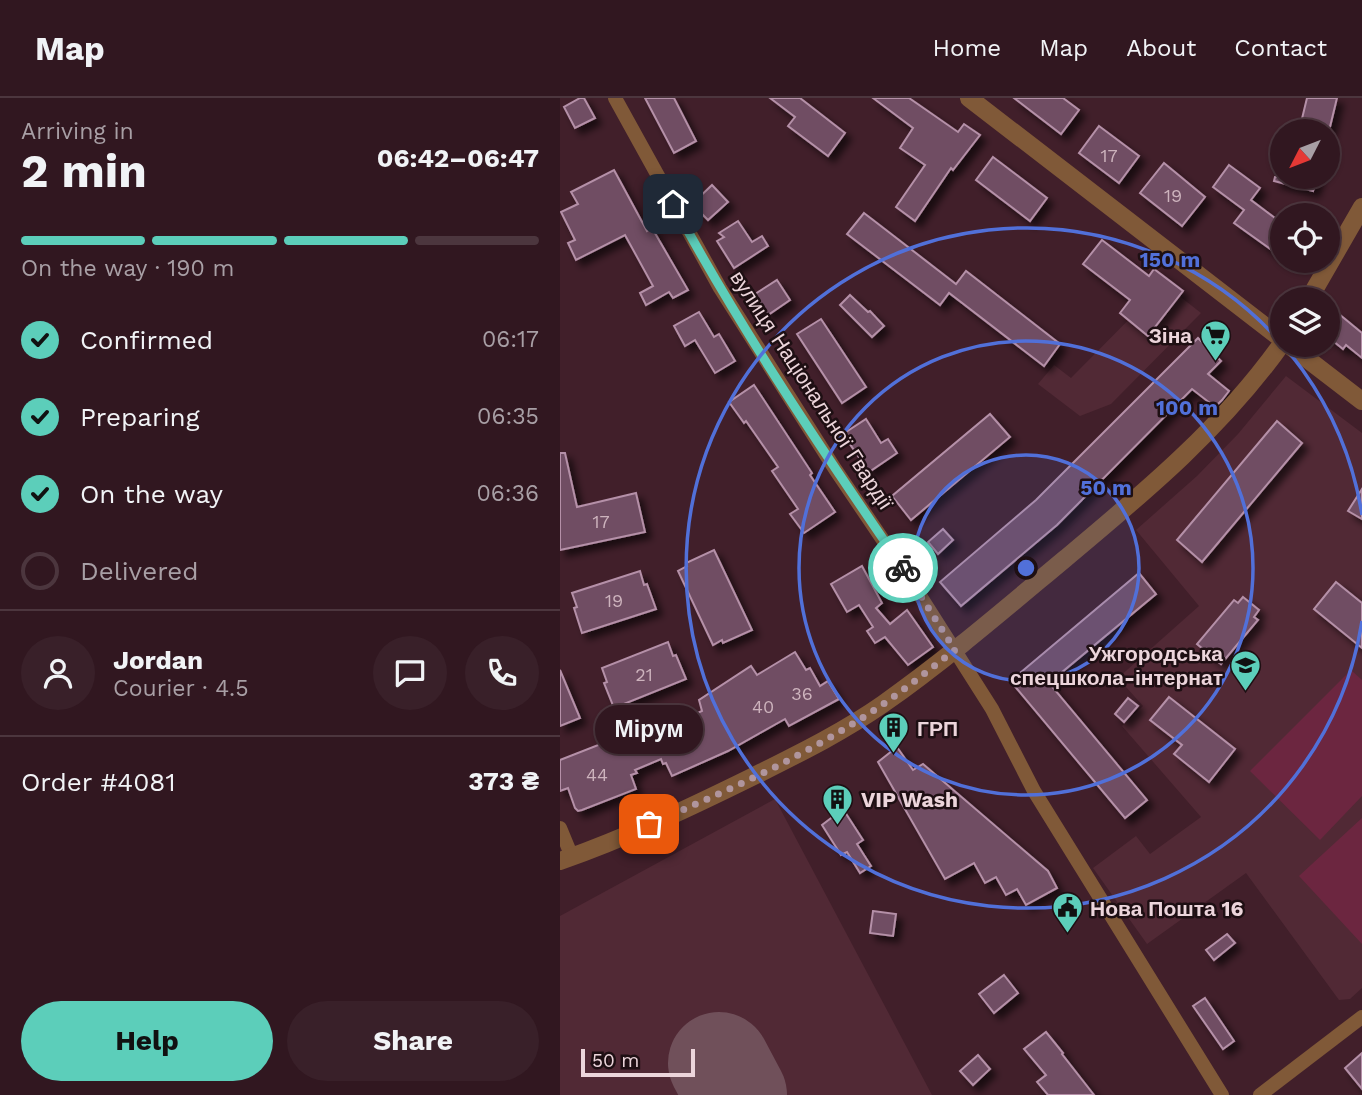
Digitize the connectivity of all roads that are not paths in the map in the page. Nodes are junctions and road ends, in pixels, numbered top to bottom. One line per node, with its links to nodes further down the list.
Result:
1 (615, 98): 9 (street, вулиця Національної Гвардії)
2 (969, 98): 5 (street)
3 (1362, 207): 4 (street)
4 (1316, 287)
5 (1270, 331)
6 (1270, 357): 9 (street)
7 (1305, 357): 8 (street)
8 (1362, 401)
9 (955, 650): 11 (street); 13 (street, вулиця Національної Гвардії)
10 (560, 828): 11 (street)
11 (566, 859)
12 (1361, 1020): 14 (street)
13 (1222, 1095)
14 (1260, 1095)

